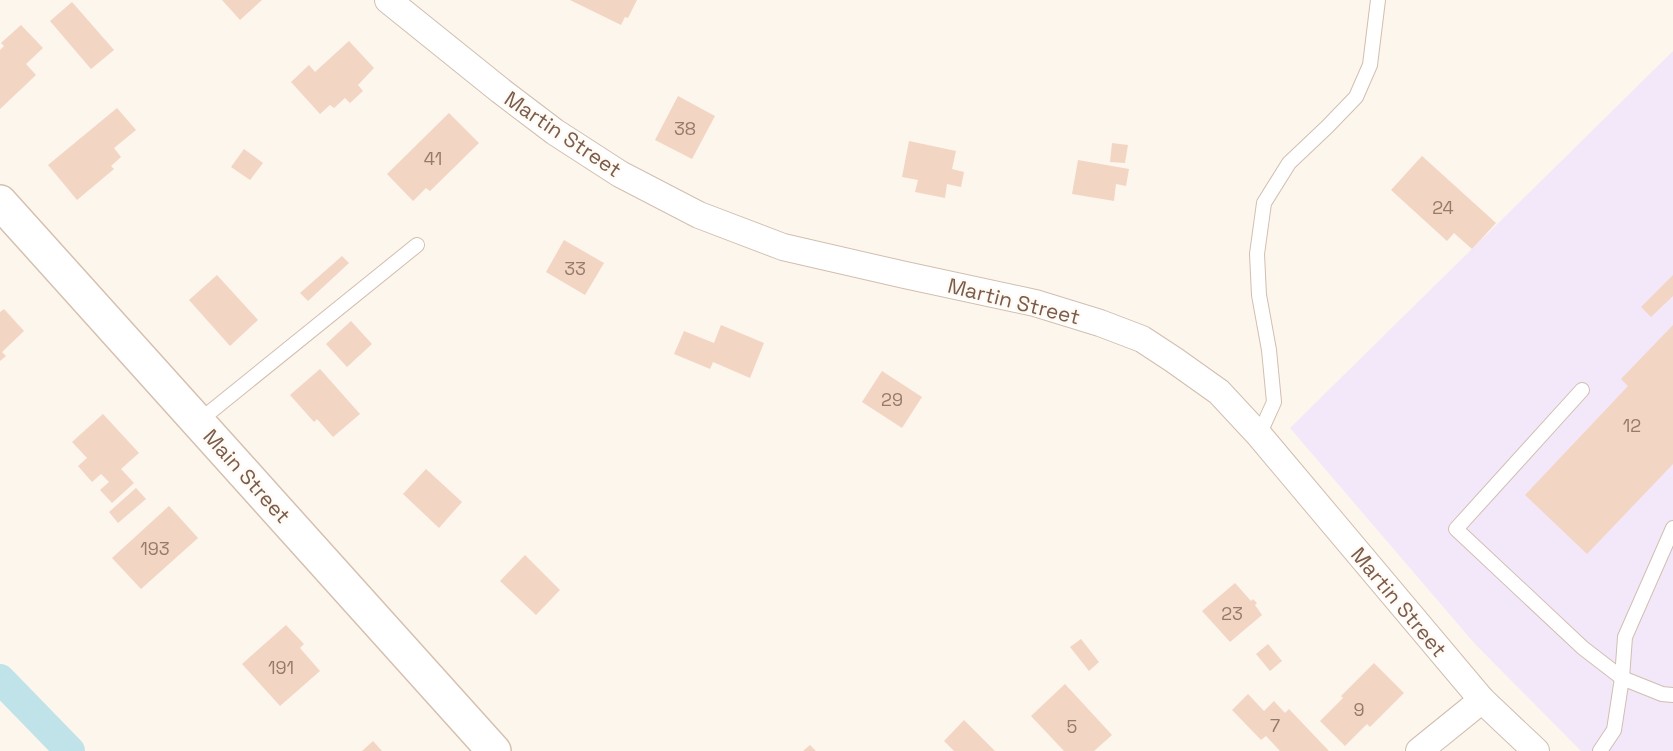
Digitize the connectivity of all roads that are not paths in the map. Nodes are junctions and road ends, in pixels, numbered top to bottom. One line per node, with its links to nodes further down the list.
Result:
1 (388, 0): 7 (street, Martin Street)
2 (1378, 0): 7 (lane)
3 (0, 202): 6 (main road, Main Street)
4 (417, 245): 6 (lane)
5 (1582, 390): 9 (lane)
6 (199, 421): 12 (main road, Main Street)
7 (1259, 435): 11 (street, Martin Street)
8 (1673, 528): 9 (lane)
9 (1622, 678): 10 (lane); 15 (lane)
10 (1673, 695)
11 (1482, 700): 13 (street); 14 (street, Martin Street)
12 (494, 751)
13 (1419, 751)
14 (1536, 751)
15 (1600, 751)

